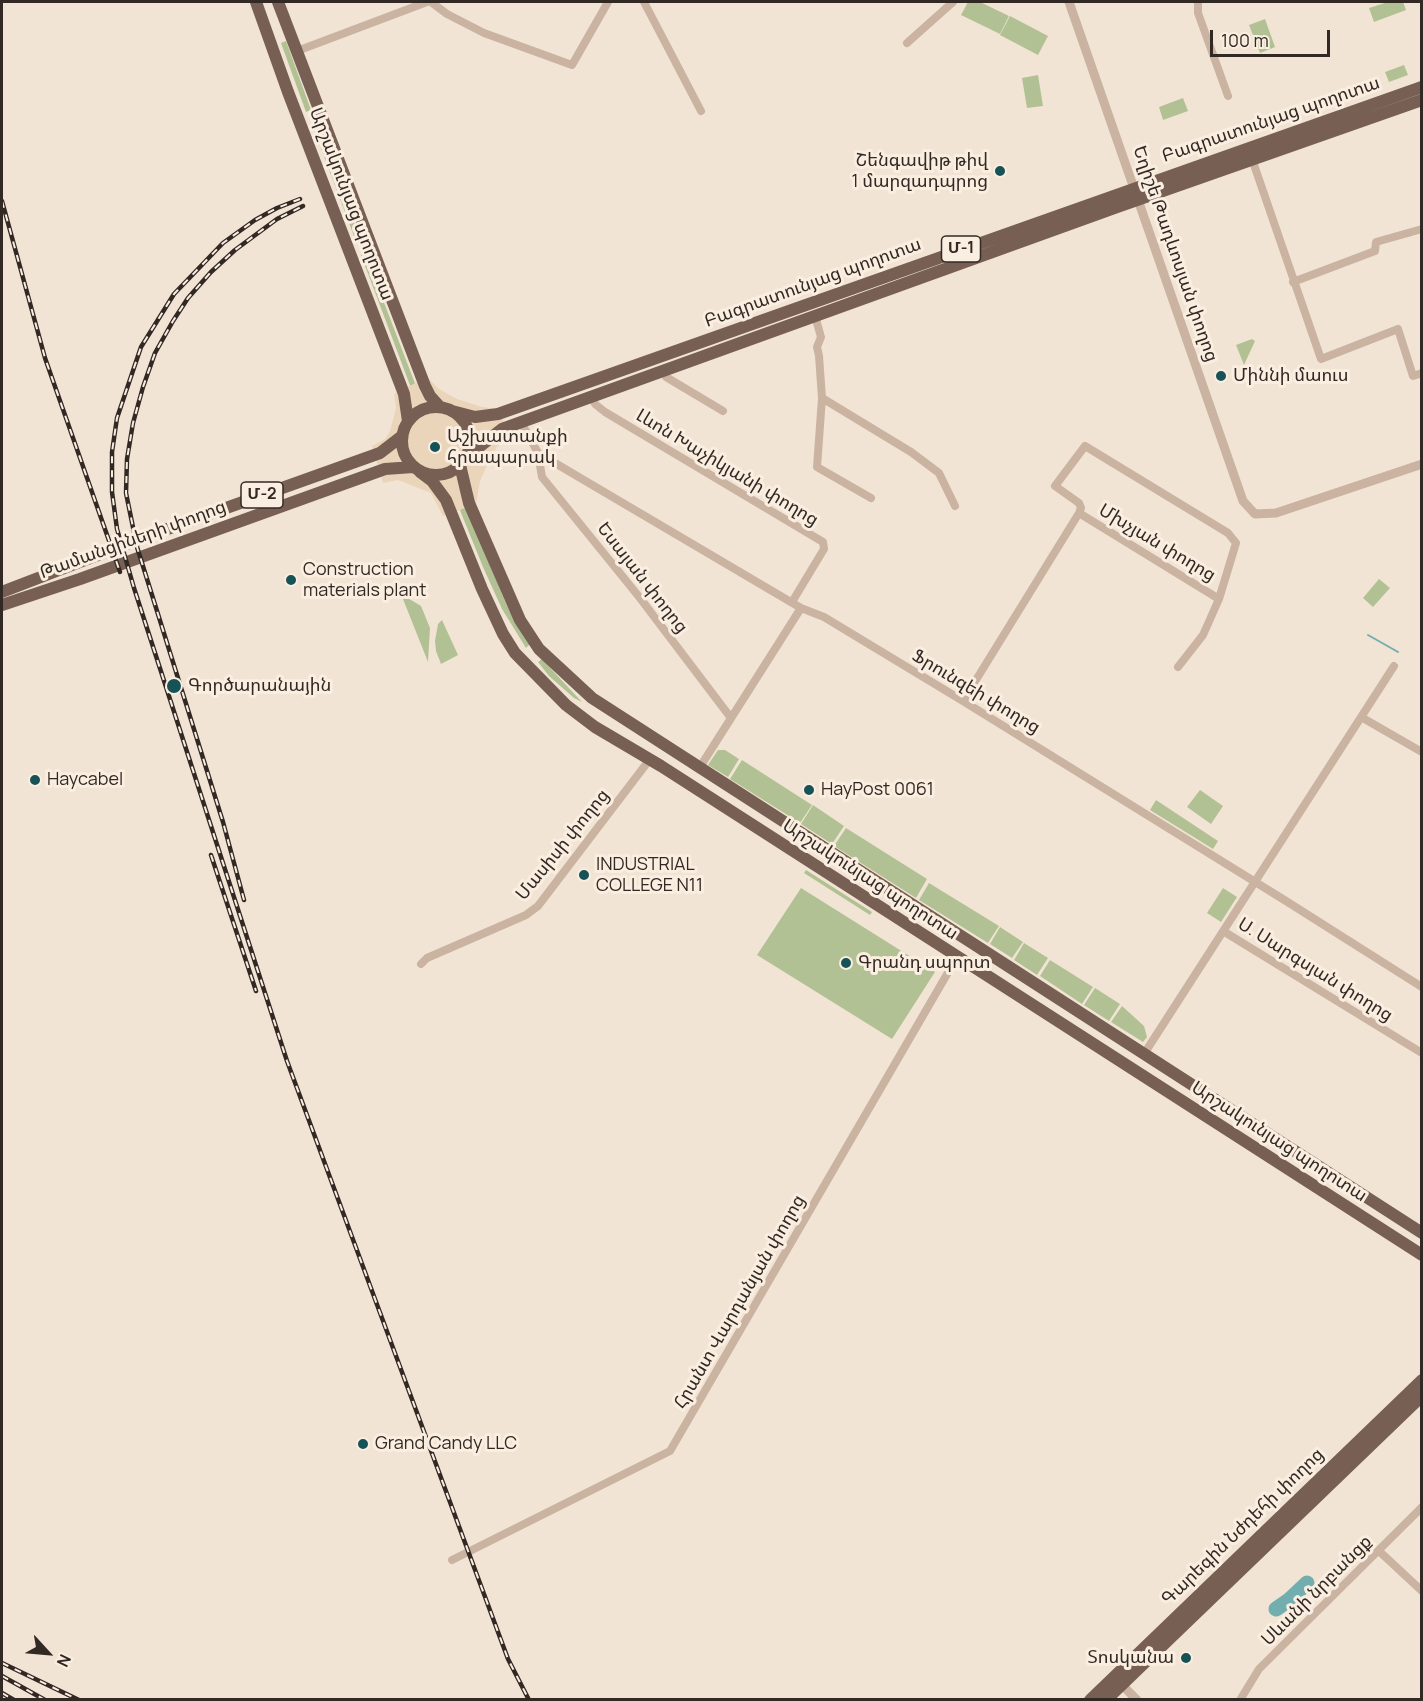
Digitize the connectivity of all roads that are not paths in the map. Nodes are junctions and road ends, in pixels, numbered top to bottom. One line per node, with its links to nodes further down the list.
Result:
1 (256, 2): 10 (main road, Արշակունյաց պողոտա)
2 (278, 2): 9 (main road, Արշակունյաց պողոտա)
3 (429, 2): 4 (street); 12 (street)
4 (608, 2)
5 (644, 2): 16 (street)
6 (949, 2): 11 (street)
7 (1069, 2): 18 (street, Եղիշե Թադևոսյան փողոց)
8 (1198, 2): 14 (street)
9 (291, 35): 10 (main road); 12 (main road, Արշակունյաց պողոտա)
10 (270, 43): 22 (main road, Արշակունյաց պողոտա)
11 (906, 43)
12 (297, 51): 21 (main road, Արշակունյաց պողոտա)
13 (1422, 87): 18 (main road, Բագրատունյաց պողոտա / Մ-1)
14 (1228, 96)
15 (1422, 100): 17 (main road, Բագրատունյաց պողոտա / Մ-1)
16 (702, 111)
17 (1252, 159): 19 (main road, Բագրատունյաց պողոտա / Մ-1); 23 (street)
18 (1134, 187): 19 (street, Եղիշե Թադևոսյան փողոց); 29 (main road, Բագրատունյաց պողոտա / Մ-1)
19 (1138, 200): 24 (main road, Բագրատունյաց պողոտա / Մ-1); 36 (street, Եղիշե Թադևոսյան փողոց)
20 (1422, 229): 23 (street)
21 (369, 239): 22 (main road); 29 (main road, Արշակունյաց պողոտա)
22 (348, 247): 31 (main road, Արշակունյաց պողոտա)
23 (1293, 282): 26 (street)
24 (815, 316): 25 (main road, Բագրատունյաց պողոտա / Մ-1); 28 (street)
25 (665, 370): 27 (main road, Բագրատունյաց պողոտա / Մ-1); 30 (street)
26 (1422, 373)
27 (592, 397): 32 (main road, Բագրատունյաց պողոտա / Մ-1); 43 (street, Լևոն Խաչիկյանի փողոց)
28 (822, 398): 38 (street); 39 (street)
29 (446, 409): 31 (main road); 35 (main road)
30 (723, 411)
31 (408, 421): 33 (main road)
32 (521, 422): 34 (street); 35 (main road, Բագրատունյաց պողոտա / Մ-1)
33 (402, 436): 37 (main road); 41 (main road, Թամանցիների փողոց / Մ-2)
34 (538, 453): 43 (street, Ֆրունզեի փողոց); 52 (street, Եսայան փողոց)
35 (463, 462): 37 (main road); 46 (main road, Արշակունյաց պողոտա)
36 (1422, 464)
37 (417, 470): 44 (main road, Թամանցիների փողոց / Մ-2); 47 (main road, Արշակունյաց պողոտա)
38 (871, 498)
39 (955, 506)
40 (1079, 513): 42 (street, Մխչյան փողոց); 42 (street); 50 (street)
41 (2, 592)
42 (1219, 599): 49 (street)
43 (792, 602): 45 (street, Ֆրունզեի փողոց)
44 (2, 606)
45 (801, 608): 50 (street, Ֆրունզեի փողոց); 52 (street)
46 (539, 649): 47 (main road); 53 (main road, Արշակունյաց պողոտա)
47 (521, 661): 55 (main road, Արշակունյաց պողոտա)
48 (1394, 666): 51 (street)
49 (1178, 667)
50 (963, 701): 57 (street, Ֆրունզեի փողոց)
51 (1361, 717): 54 (street); 57 (street)
52 (731, 718): 56 (street)
53 (661, 743): 55 (main road); 56 (main road, Արշակունյաց պողոտա)
54 (1422, 752)
55 (650, 759): 60 (main road, Արշակունյաց պողոտա); 61 (street, Մասիսի փողոց)
56 (700, 768): 59 (main road, Արշակունյաց պողոտա)
57 (1254, 882): 58 (street); 62 (street, Ֆրունզեի փողոց)
58 (1223, 931): 63 (street, Ս. Սարգսյան փողոց); 64 (street)
59 (967, 939): 60 (main road); 64 (main road, Արշակունյաց պողոտա)
60 (957, 957): 66 (main road, Արշակունյաց պողոտա); 75 (street, Հրանտ Վարդանյան փողոց)
61 (421, 964)
62 (1422, 987)
63 (1422, 1053)
64 (1144, 1054): 65 (main road, Արշակունյաց պողոտա)
65 (1287, 1146): 66 (main road); 67 (main road, Արշակունյաց պողոտա)
66 (1279, 1163): 68 (main road, Արշակունյաց պողոտա)
67 (1314, 1163): 68 (main road); 69 (main road, Արշակունյաց պողոտա)
68 (1302, 1178): 70 (main road, Արշակունյաց պողոտա)
69 (1422, 1233)
70 (1422, 1255)
71 (1422, 1380): 77 (main road, Գարեգին Նժդեհի փողոց)
72 (1422, 1396): 77 (main road, Գարեգին Նժդեհի փողոց)
73 (1422, 1507): 74 (street, Սևանի նրբանցք)
74 (1379, 1551): 76 (street); 81 (street, Սևանի նրբանցք)
75 (452, 1560)
76 (1422, 1591)
77 (1117, 1680): 78 (main road, Գարեգին Նժդեհի փողոց); 79 (main road, Գարեգին Նժդեհի փողոց); 80 (street)
78 (1090, 1700)
79 (1106, 1700)
80 (1137, 1700)
81 (1240, 1700)

